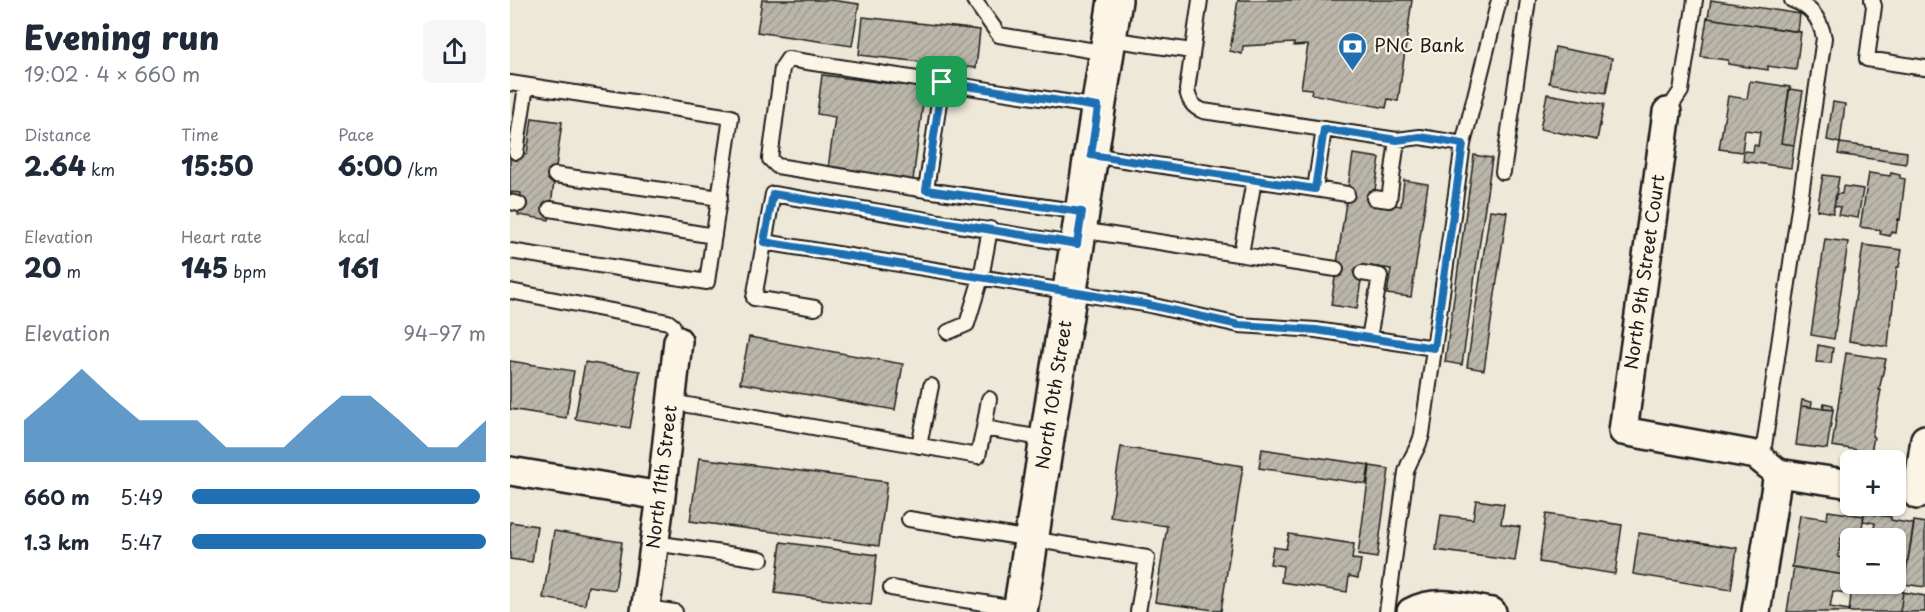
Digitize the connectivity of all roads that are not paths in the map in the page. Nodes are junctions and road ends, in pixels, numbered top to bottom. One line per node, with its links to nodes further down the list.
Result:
1 (974, 0): 9 (lane)
2 (1115, 0): 9 (main road, North 10th Street)
3 (1200, 0): 10 (lane)
4 (1499, 0): 19 (lane)
5 (1528, 0): 22 (lane)
6 (1695, 0): 16 (lane)
7 (1792, 0): 54 (lane)
8 (1872, 0): 11 (lane)
9 (1108, 46): 10 (lane); 15 (main road, North 10th Street)
10 (1192, 51): 17 (lane)
11 (1925, 69)
12 (942, 82): 15 (lane); 26 (lane); 26 (lane)
13 (510, 83): 14 (lane)
14 (526, 86): 20 (lane); 28 (lane)
15 (1098, 107): 21 (main road, North 10th Street)
16 (1667, 112): 54 (street, North 9th Street Court)
17 (1324, 129): 18 (lane); 25 (lane)
18 (1397, 140): 19 (lane); 29 (lane)
19 (1463, 144): 46 (lane)
20 (516, 152)
21 (1091, 155): 24 (lane); 32 (main road, North 10th Street)
22 (1503, 172)
23 (555, 175): 28 (lane)
24 (1254, 180): 25 (lane); 36 (lane)
25 (1315, 189): 27 (lane)
26 (926, 190): 32 (lane)
27 (1347, 194)
28 (720, 198): 33 (lane)
29 (1374, 198)
30 (550, 209): 33 (lane)
31 (990, 229): 32 (lane); 34 (lane); 39 (lane)
32 (1080, 229): 36 (lane); 41 (main road, North 10th Street)
33 (714, 236): 35 (lane)
34 (764, 242): 39 (lane); 42 (lane)
35 (510, 251)
36 (1241, 254): 37 (lane)
37 (1336, 269)
38 (1362, 273): 44 (lane)
39 (981, 278): 41 (lane); 43 (lane)
40 (510, 291): 45 (lane)
41 (1070, 293): 44 (lane); 51 (main road, North 10th Street)
42 (815, 308)
43 (948, 332)
44 (1369, 338): 46 (lane)
45 (678, 341): 49 (street, North 11th Street)
46 (1434, 348): 69 (lane)
47 (931, 386): 53 (lane)
48 (989, 399): 50 (lane)
49 (671, 402): 53 (lane); 58 (street, North 11th Street)
50 (984, 428): 51 (lane); 53 (lane)
51 (1047, 439): 60 (main road, North 10th Street)
52 (1925, 439): 57 (street)
53 (920, 446)
54 (1770, 466): 56 (street); 71 (street)
55 (510, 471): 58 (street)
56 (1840, 482)
57 (1913, 494)
58 (661, 496): 61 (street, North 11th Street)
59 (909, 519): 60 (lane)
60 (1032, 540): 66 (main road, North 10th Street); 68 (lane)
61 (655, 543): 62 (lane); 65 (street, North 11th Street)
62 (761, 559)
63 (891, 588): 66 (lane)
64 (1424, 608): 70 (street)
65 (645, 610): 67 (lane)
66 (1021, 611)
67 (675, 612)
68 (1137, 612)
69 (1388, 612)
70 (1492, 612)
71 (1756, 612)

